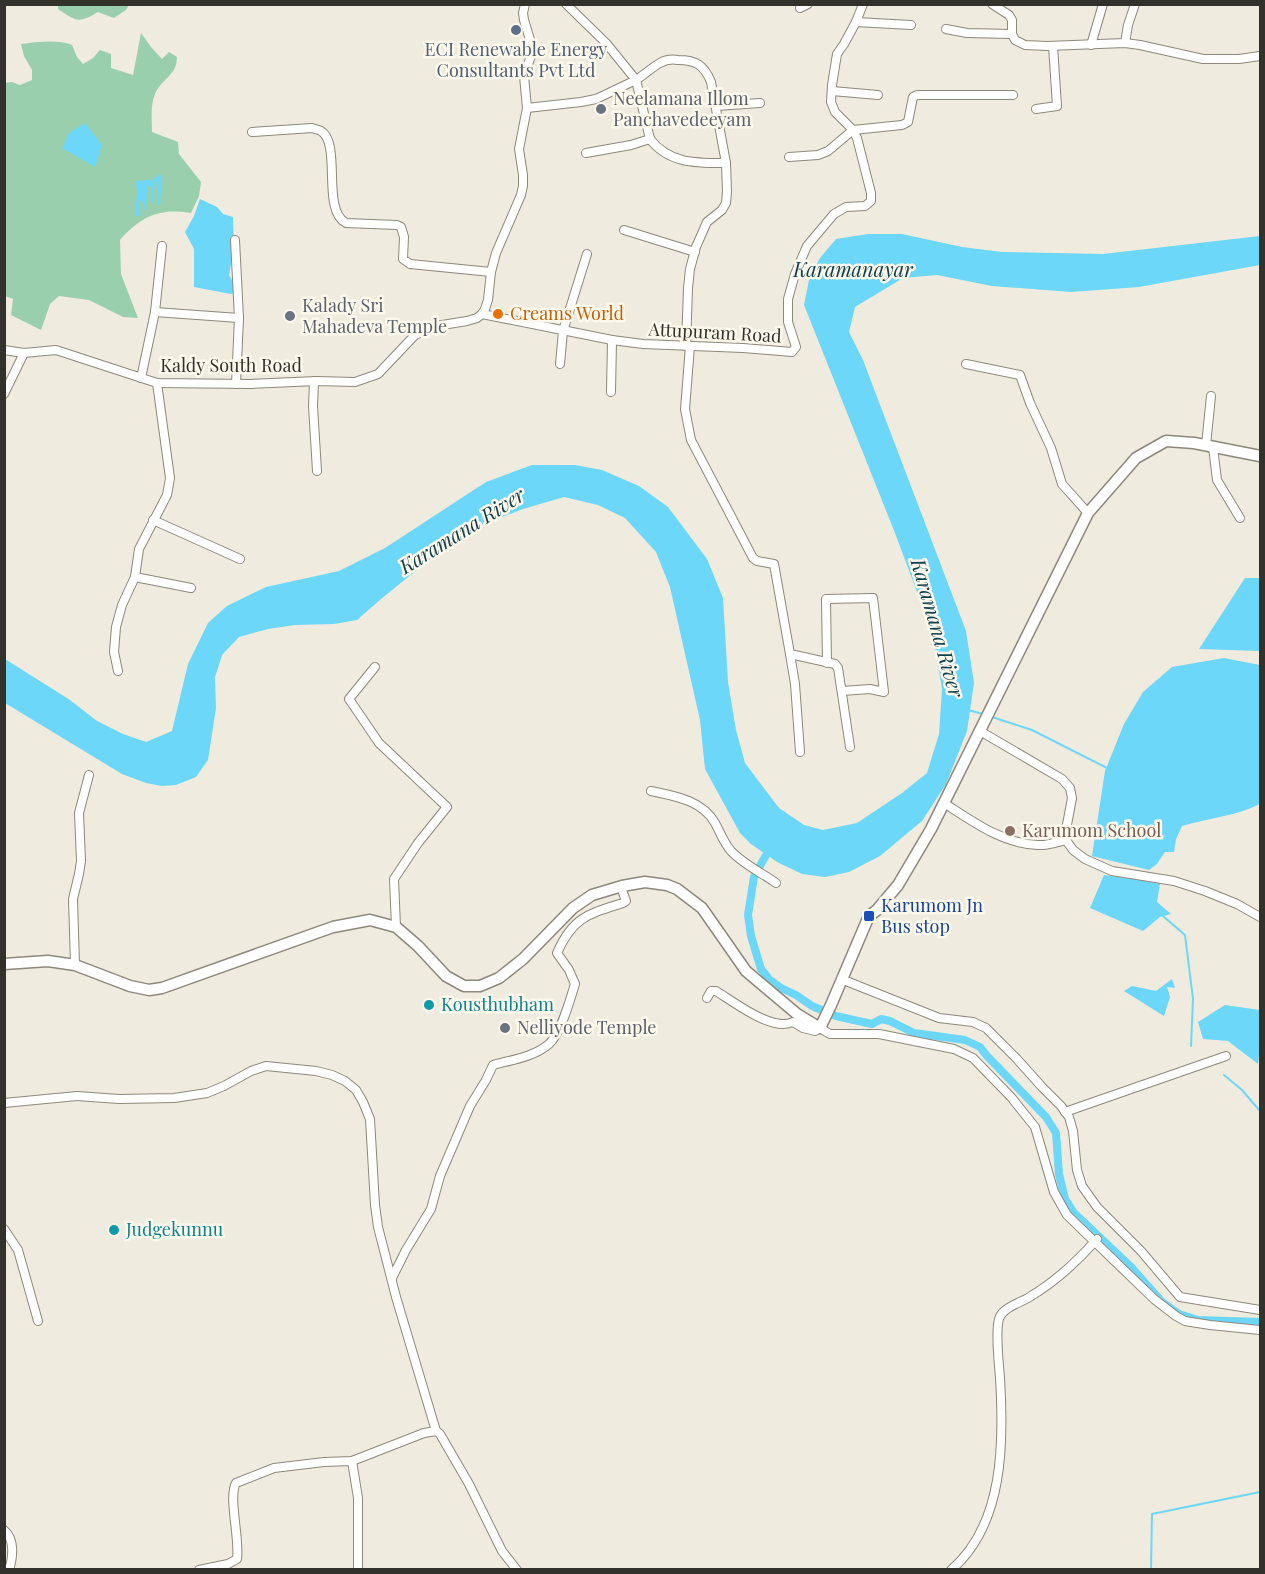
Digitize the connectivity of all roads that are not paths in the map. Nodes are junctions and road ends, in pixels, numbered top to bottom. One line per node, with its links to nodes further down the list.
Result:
1 (525, 4): 21 (street)
2 (566, 4): 15 (street)
3 (862, 4): 7 (street, Attupuram Road)
4 (992, 4): 10 (street)
5 (1103, 4): 12 (street)
6 (1135, 4): 11 (street)
7 (856, 22): 8 (street); 16 (street, Attupuram Road)
8 (911, 25)
9 (946, 30): 10 (street)
10 (1012, 34): 13 (street)
11 (1125, 44): 12 (street); 14 (street)
12 (1091, 45): 13 (street)
13 (1053, 46): 22 (street)
14 (1260, 57)
15 (636, 80): 20 (street); 21 (street); 25 (street)
16 (832, 91): 17 (street); 23 (street, Attupuram Road)
17 (878, 95)
18 (1013, 95): 23 (street)
19 (759, 103): 20 (street)
20 (716, 106): 28 (street)
21 (527, 108): 34 (street)
22 (1035, 109)
23 (853, 130): 27 (street); 40 (street, Attupuram Road)
24 (252, 132): 34 (street)
25 (650, 139): 26 (street); 28 (street)
26 (586, 153)
27 (789, 157)
28 (726, 163): 32 (street)
29 (624, 230): 32 (street)
30 (235, 240): 37 (street)
31 (162, 246): 35 (street)
32 (695, 252): 40 (street)
33 (587, 254): 38 (street)
34 (491, 272): 36 (street)
35 (155, 312): 37 (street); 45 (street)
36 (482, 314): 38 (street, Attupuram Road); 46 (street, Kaldy South Road)
37 (239, 318): 48 (street)
38 (563, 331): 39 (street, Attupuram Road); 43 (street)
39 (612, 340): 40 (street, Attupuram Road); 49 (street)
40 (688, 346): 61 (street)
41 (4, 350): 42 (street, Kaldy South Road)
42 (24, 353): 45 (street, Kaldy South Road); 50 (street)
43 (560, 364)
44 (966, 364): 55 (street)
45 (141, 378): 47 (street, Kaldy South Road)
46 (314, 381): 48 (street, Kaldy South Road); 54 (street)
47 (157, 383): 48 (street, Kaldy South Road); 57 (street)
48 (236, 384)
49 (611, 392)
50 (4, 394)
51 (1211, 396): 52 (street)
52 (1210, 446): 53 (main road); 55 (main road); 56 (street)
53 (1260, 456)
54 (317, 471)
55 (1088, 513): 66 (main road)
56 (1240, 518)
57 (153, 520): 58 (street); 59 (street)
58 (240, 559)
59 (135, 577): 60 (street); 64 (street)
60 (191, 588)
61 (790, 654): 62 (street); 68 (street)
62 (827, 663): 65 (street); 65 (street)
63 (375, 667): 76 (street)
64 (118, 671)
65 (842, 692): 67 (street)
66 (980, 731): 71 (main road); 72 (street)
67 (850, 747)
68 (800, 752)
69 (89, 775): 78 (street)
70 (651, 791): 73 (street)
71 (944, 802): 72 (street); 79 (main road)
72 (1066, 840): 75 (street)
73 (776, 883)
74 (621, 886): 76 (main road); 81 (main road); 87 (street)
75 (1260, 917)
76 (396, 927): 78 (main road)
77 (4, 964): 78 (main road)
78 (75, 965)
79 (841, 979): 81 (main road); 84 (street)
80 (707, 998): 81 (street)
81 (820, 1028): 86 (street)
82 (1226, 1056): 84 (street)
83 (4, 1103): 87 (street)
84 (1065, 1112): 88 (street)
85 (4, 1229): 89 (street)
86 (1096, 1240): 90 (street); 98 (street)
87 (392, 1278): 91 (street)
88 (1260, 1310)
89 (38, 1321)
90 (1260, 1330)
91 (436, 1431): 92 (street); 97 (street)
92 (352, 1461): 95 (street); 96 (street)
93 (4, 1530): 94 (street)
94 (9, 1569)
95 (199, 1569)
96 (358, 1569)
97 (517, 1569)
98 (951, 1569)

